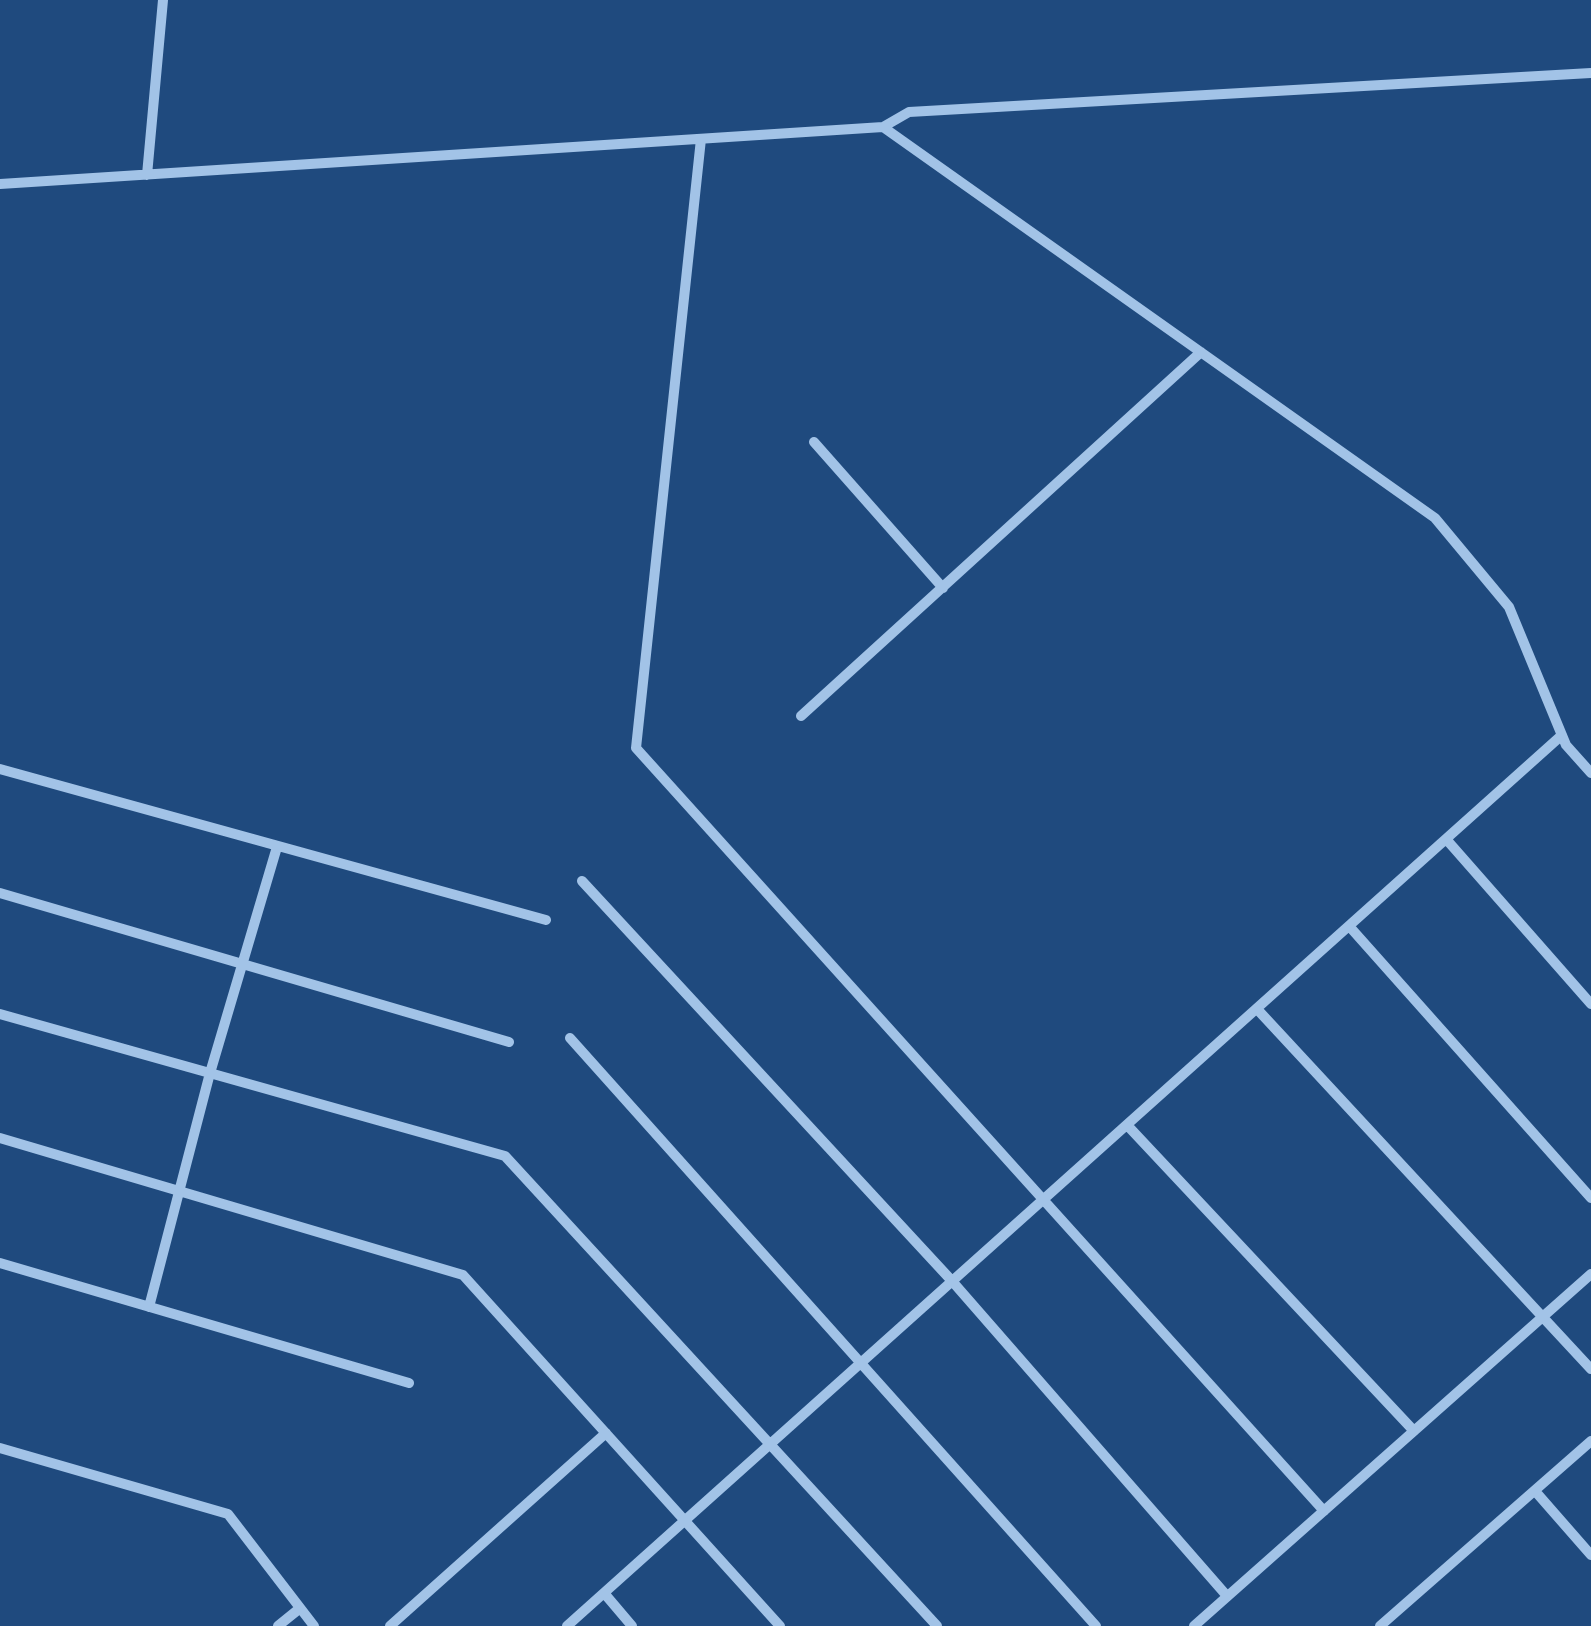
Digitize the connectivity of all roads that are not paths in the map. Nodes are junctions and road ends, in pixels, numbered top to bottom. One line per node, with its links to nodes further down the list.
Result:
1 (163, 0): 5 (street)
2 (1591, 73): 3 (street)
3 (883, 128): 4 (street); 7 (street)
4 (701, 139): 5 (street); 31 (street)
5 (147, 175): 6 (street)
6 (0, 184)
7 (1201, 352): 9 (street); 11 (street)
8 (814, 442): 9 (street)
9 (942, 588): 10 (street)
10 (801, 716)
11 (1562, 735): 13 (street); 14 (street)
12 (0, 769): 15 (street)
13 (1591, 773)
14 (1446, 839): 19 (street); 21 (street)
15 (277, 847): 18 (street); 20 (street)
16 (582, 881): 34 (street)
17 (0, 893): 20 (street)
18 (546, 920)
19 (1349, 926): 22 (street); 30 (street)
20 (243, 963): 25 (street); 26 (street)
21 (1591, 1004)
22 (1257, 1009): 27 (street); 36 (street)
23 (0, 1014): 26 (street)
24 (570, 1038): 37 (street)
25 (509, 1042)
26 (210, 1073): 29 (street); 43 (street)
27 (1127, 1125): 31 (street); 40 (street)
28 (0, 1138): 29 (street)
29 (179, 1190): 35 (street); 41 (street)
30 (1591, 1198)
31 (1043, 1199): 34 (street); 46 (street)
32 (0, 1263): 35 (street)
33 (1591, 1274): 36 (street)
34 (952, 1281): 37 (street); 50 (street)
35 (149, 1307): 39 (street)
36 (1544, 1316): 38 (street); 40 (street)
37 (862, 1362): 43 (street); 59 (street)
38 (1591, 1369)
39 (409, 1383)
40 (1414, 1431): 46 (street)
41 (606, 1432): 47 (street); 54 (street)
42 (1591, 1441): 45 (street)
43 (770, 1444): 47 (street); 58 (street)
44 (0, 1448): 51 (street)
45 (1535, 1491): 48 (street); 61 (street)
46 (1324, 1511): 50 (street)
47 (685, 1521): 49 (street); 57 (street)
48 (1591, 1555)
49 (604, 1593): 55 (street); 56 (street)
50 (1227, 1596): 60 (street)
51 (299, 1609): 52 (street); 53 (street)
52 (278, 1626)
53 (314, 1626)
54 (390, 1626)
55 (567, 1626)
56 (632, 1626)
57 (780, 1626)
58 (937, 1626)
59 (1096, 1626)
60 (1194, 1626)
61 (1380, 1626)

